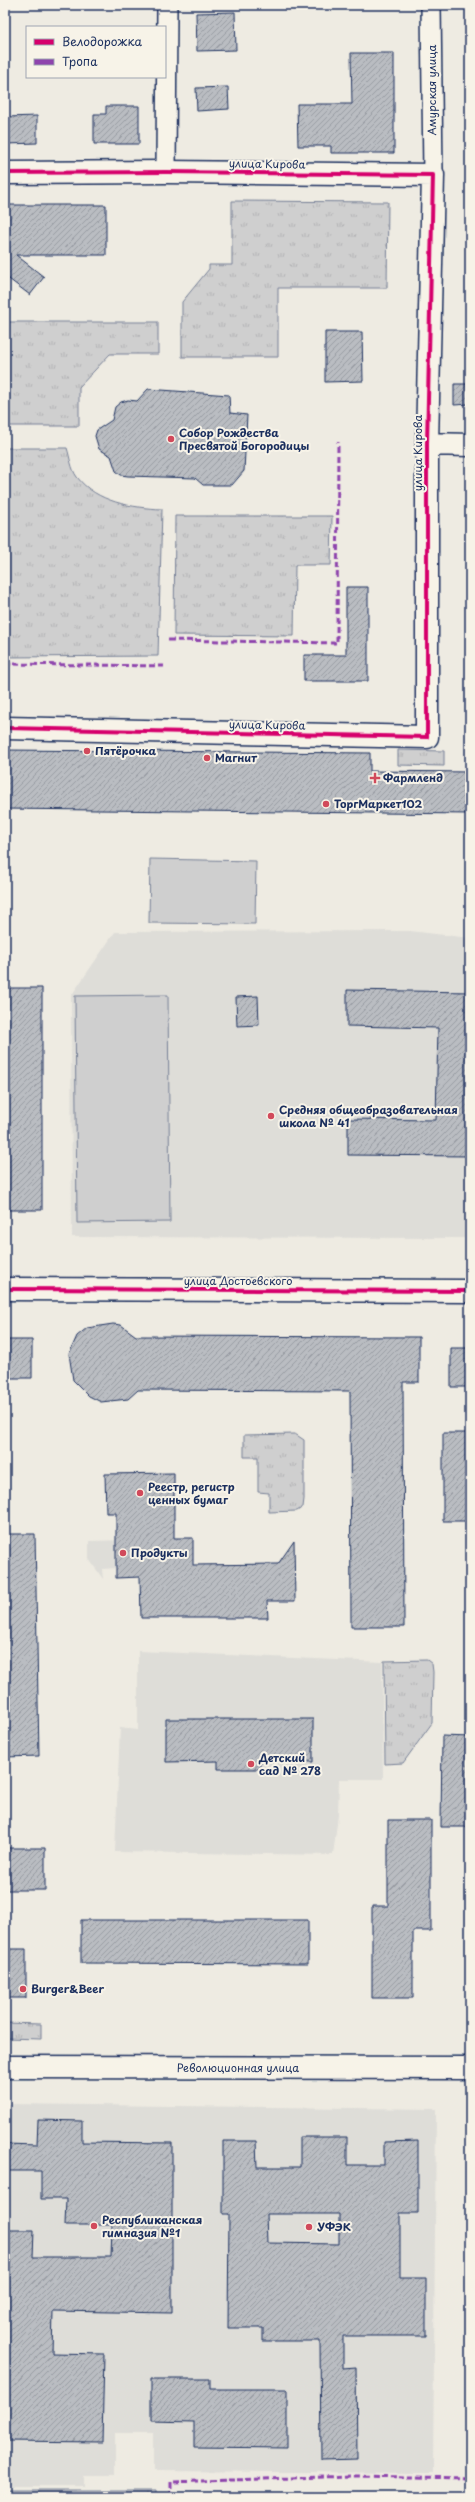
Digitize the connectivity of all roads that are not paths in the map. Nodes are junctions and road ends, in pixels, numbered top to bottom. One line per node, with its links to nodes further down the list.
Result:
1 (167, 5): 3 (street)
2 (431, 5): 5 (street, Амурская улица)
3 (166, 172): 4 (street, улица Кирова); 5 (street, улица Кирова)
4 (5, 173)
5 (433, 175): 6 (street, улица Кирова)
6 (427, 444): 7 (street, улица Кирова); 8 (street, улица Кирова)
7 (470, 445)
8 (5, 728)
9 (5, 1289): 10 (street, улица Достоевского)
10 (470, 1291)
11 (5, 2067): 12 (street, Революционная улица)
12 (470, 2068)

